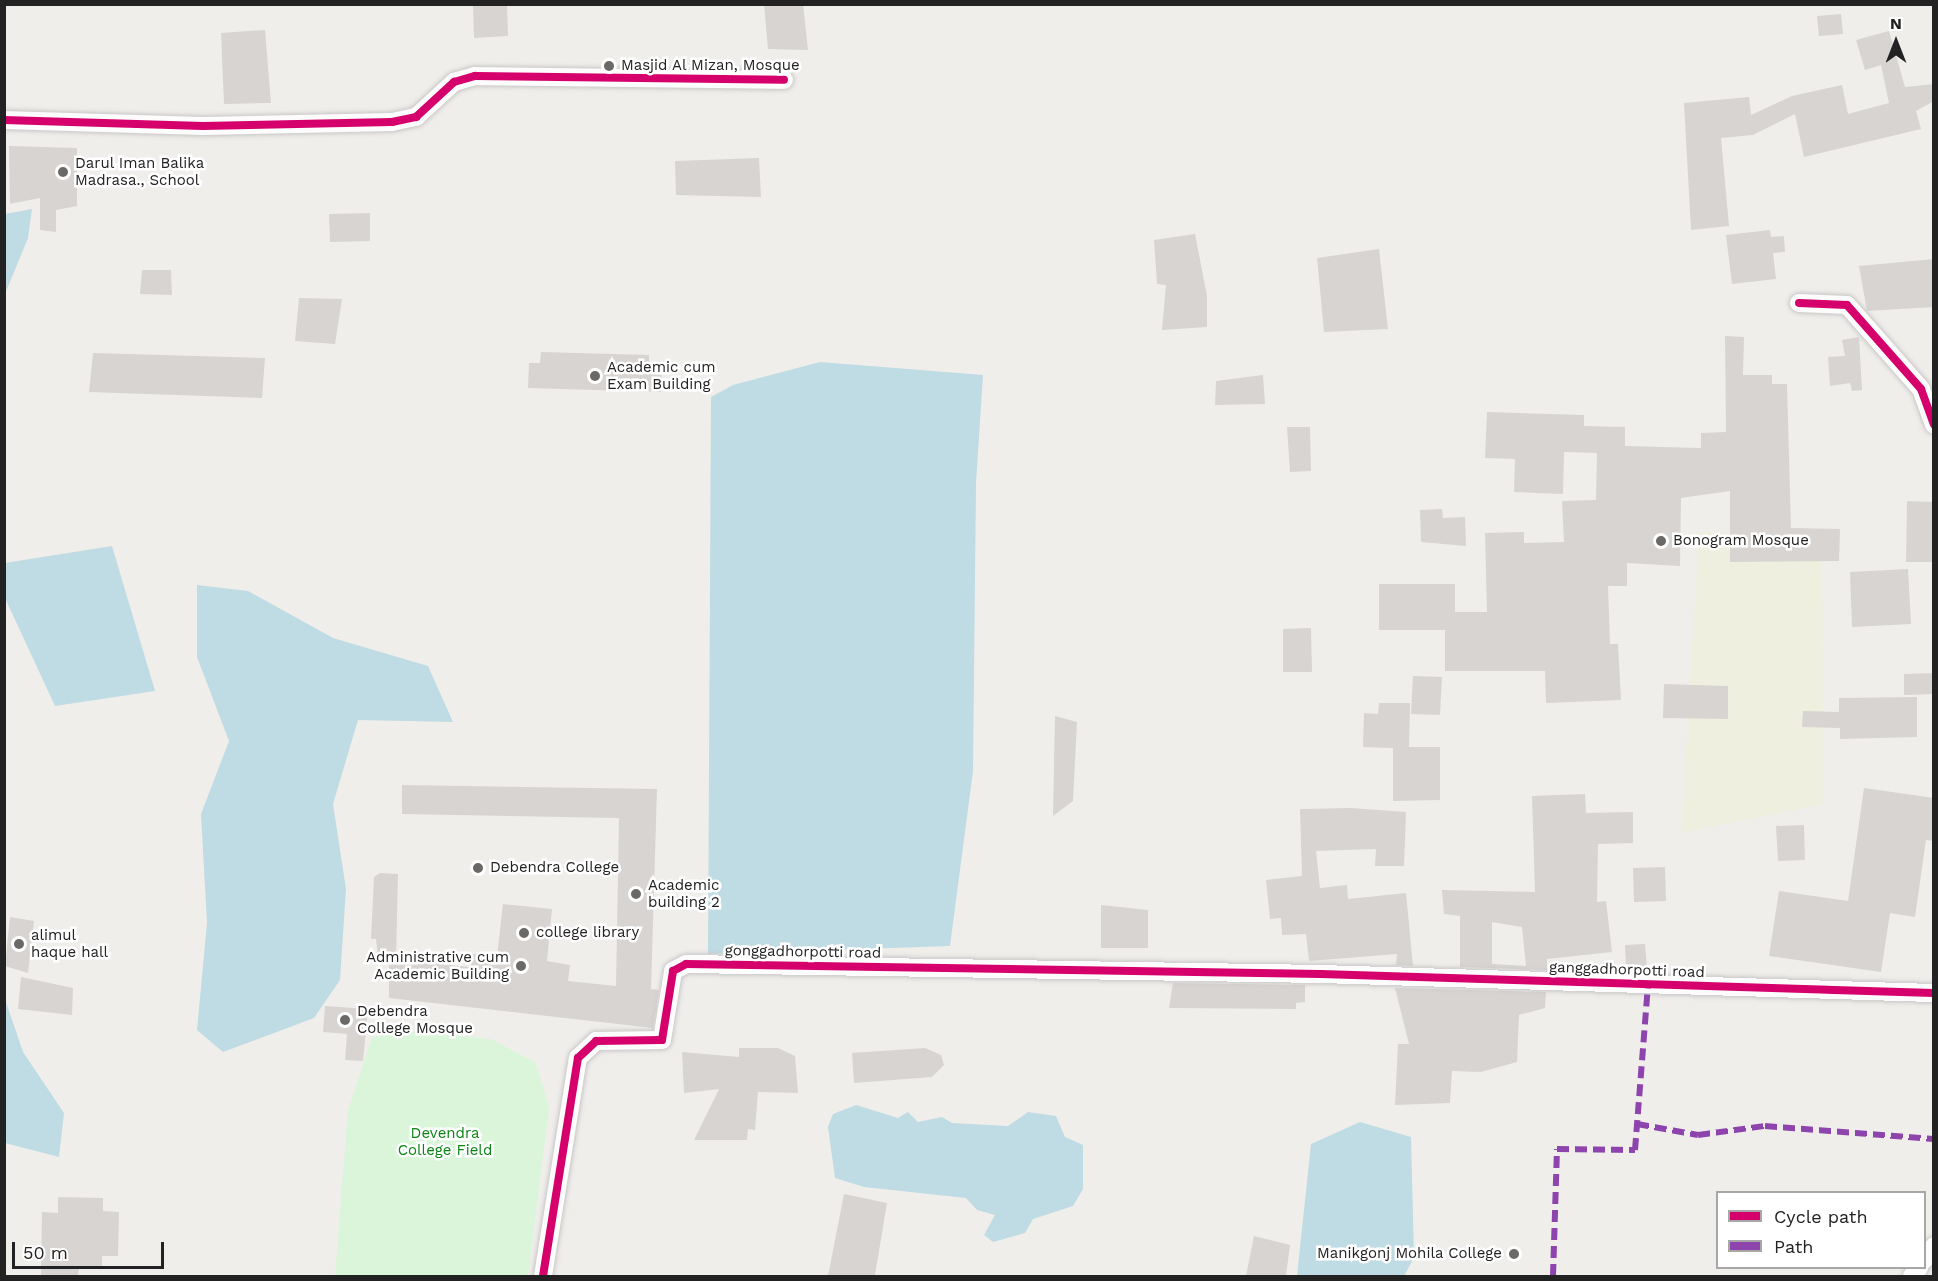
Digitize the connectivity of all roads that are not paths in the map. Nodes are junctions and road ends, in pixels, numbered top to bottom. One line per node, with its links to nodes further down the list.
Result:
1 (784, 80): 2 (street)
2 (4, 120)
3 (1799, 303): 4 (street)
4 (1934, 425)
5 (1321, 974): 6 (street, ganggadhorpotti road); 7 (street, gonggadhorpotti road)
6 (1934, 993)
7 (543, 1276)

